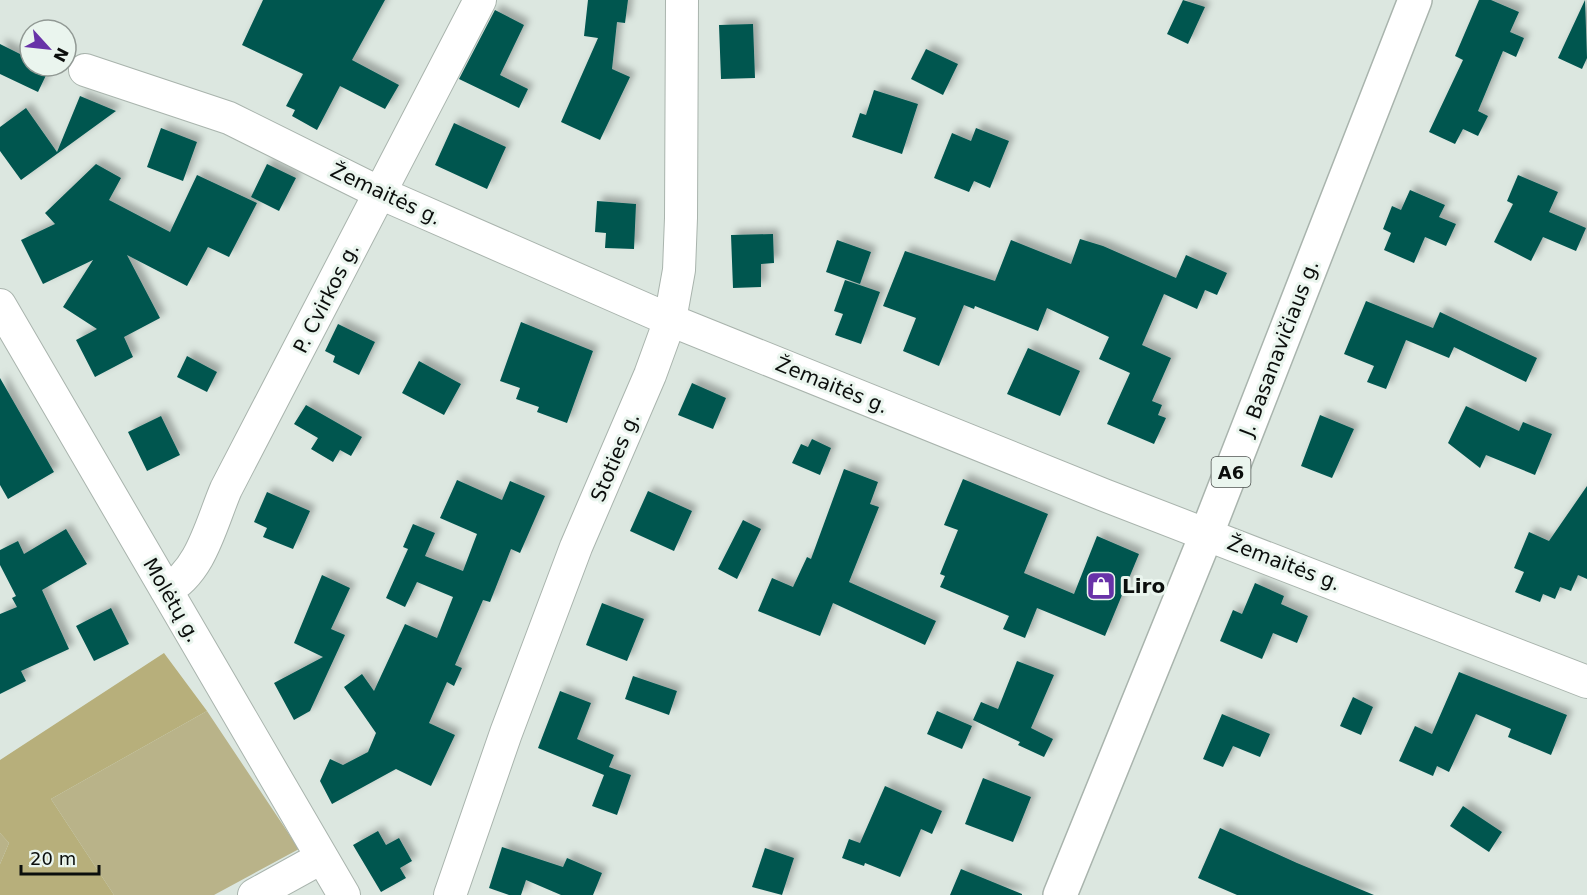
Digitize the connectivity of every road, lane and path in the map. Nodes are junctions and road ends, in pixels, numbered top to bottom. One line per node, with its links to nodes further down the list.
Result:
1 (480, 0): 5 (street, P. Cvirkos g.)
2 (682, 0): 7 (street, Stoties g.)
3 (1415, 0): 8 (main road, J. Basanavičiaus g. / A6)
4 (85, 70): 5 (street, Žemaitės g.)
5 (380, 193): 7 (street, Žemaitės g.); 9 (street, P. Cvirkos g.)
6 (0, 305): 9 (street, Molėtų g.)
7 (670, 320): 8 (street, Žemaitės g.); 14 (street, Stoties g.)
8 (1207, 533): 10 (street, Žemaitės g.); 15 (main road, J. Basanavičiaus g. / A6)
9 (166, 590): 11 (street, Molėtų g.)
10 (1584, 671)
11 (321, 858): 12 (street); 13 (street, Molėtų g.)
12 (254, 895)
13 (344, 895)
14 (450, 895)
15 (1060, 895)

